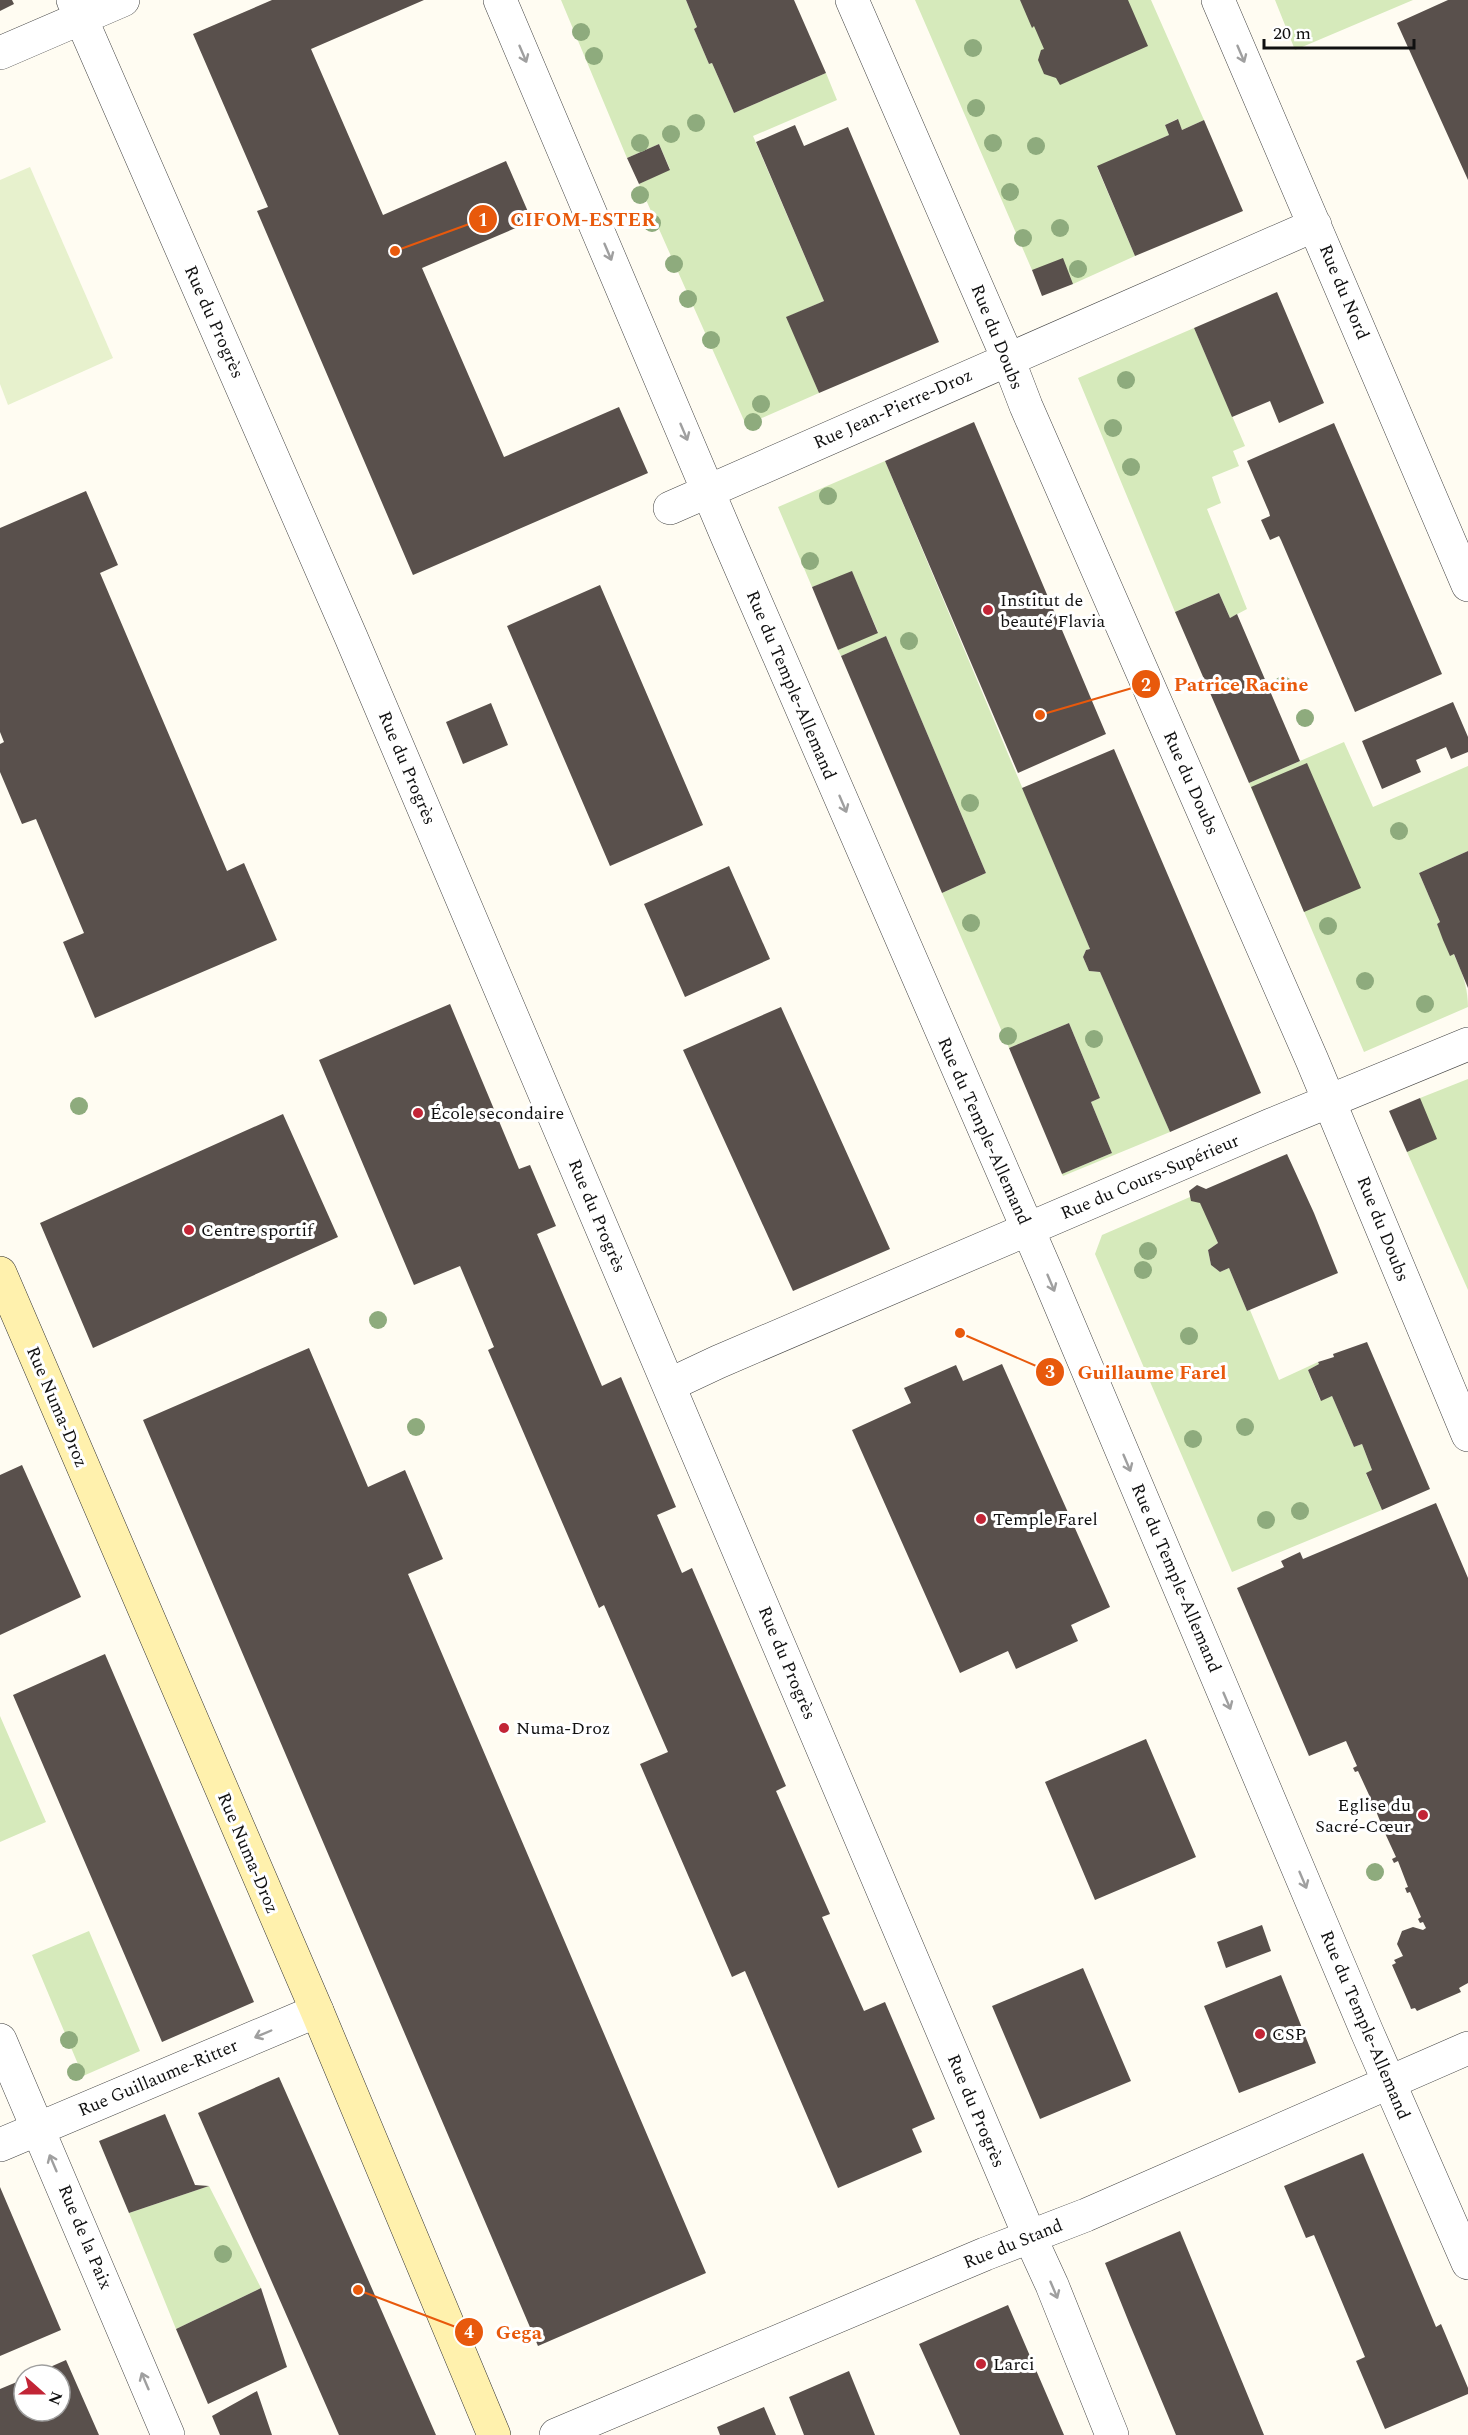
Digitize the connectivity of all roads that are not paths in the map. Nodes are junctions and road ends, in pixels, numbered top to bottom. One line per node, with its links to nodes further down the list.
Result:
1 (123, 0): 5 (street)
2 (500, 0): 9 (street, Rue du Temple-Allemand, one-way to 9)
3 (852, 0): 8 (street, Rue du Doubs)
4 (1218, 0): 7 (street, Rue du Nord, one-way to 7)
5 (77, 9): 6 (street); 16 (street, Rue du Progrès)
6 (0, 52)
7 (1315, 225): 8 (street, Rue Jean-Pierre-Droz); 11 (street, Rue du Nord)
8 (1008, 359): 9 (street, Rue Jean-Pierre-Droz); 13 (street, Rue du Doubs)
9 (709, 491): 10 (street, Rue Jean-Pierre-Droz); 14 (street, Rue du Temple-Allemand, one-way to 14)
10 (670, 508)
11 (1468, 585)
12 (1468, 1044): 13 (street, Rue du Cours-Supérieur)
13 (1330, 1102): 14 (street, Rue du Cours-Supérieur); 17 (street, Rue du Doubs)
14 (1027, 1230): 16 (street, Rue du Cours-Supérieur); 21 (street, Rue du Temple-Allemand, one-way to 21)
15 (0, 1273): 18 (main road, Rue Numa-Droz)
16 (669, 1385): 24 (street, Rue du Progrès)
17 (1468, 1435)
18 (317, 2011): 22 (street, Rue Guillaume-Ritter, one-way to 22); 27 (main road, Rue Numa-Droz)
19 (0, 2040): 22 (street, Rue de la Paix)
20 (1468, 2048): 21 (street, Rue du Stand)
21 (1389, 2083): 24 (street, Rue du Stand); 25 (street, Rue du Temple-Allemand)
22 (39, 2129): 23 (street, Rue Guillaume-Ritter); 26 (street, Rue de la Paix, one-way to 22)
23 (0, 2145)
24 (1030, 2237): 28 (street, Rue du Stand); 29 (street, Rue du Progrès, one-way to 29)
25 (1468, 2263)
26 (168, 2435)
27 (494, 2435)
28 (556, 2435)
29 (1112, 2435)

